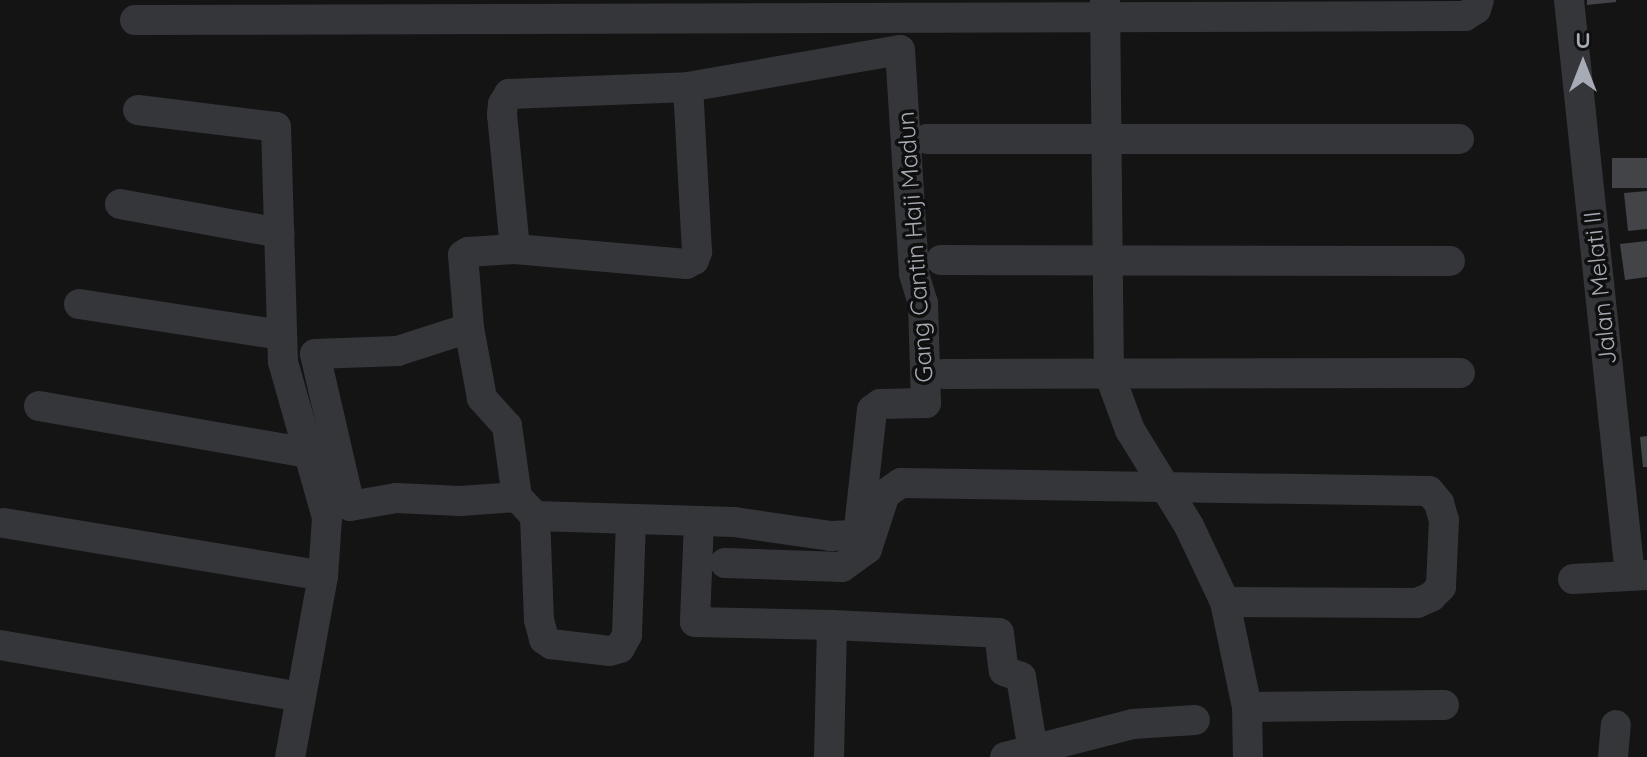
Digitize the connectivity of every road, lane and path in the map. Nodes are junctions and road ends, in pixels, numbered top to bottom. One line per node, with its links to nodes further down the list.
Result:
1 (1479, 0): 3 (street)
2 (1569, 0): 31 (street, Jalan Melati II)
3 (1105, 8): 4 (street); 9 (street)
4 (540, 9): 5 (street)
5 (135, 20)
6 (688, 87): 13 (street); 13 (street); 28 (street, Gang Cantin Haji Madun)
7 (138, 110): 12 (street)
8 (927, 139): 9 (street)
9 (1107, 139): 10 (street); 15 (street)
10 (1459, 139)
11 (120, 204): 12 (street)
12 (279, 233): 19 (street)
13 (515, 249): 18 (street)
14 (941, 260): 15 (street)
15 (1108, 260): 16 (street); 20 (street)
16 (1450, 261)
17 (79, 304): 19 (street)
18 (469, 328): 26 (street); 26 (street, Gang Cantin Haji Madun)
19 (282, 335): 24 (street)
20 (1109, 373): 21 (street); 22 (street); 25 (street)
21 (1460, 373)
22 (944, 374)
23 (39, 406): 24 (street)
24 (309, 453): 32 (street)
25 (1165, 487): 30 (street); 34 (street); 34 (street)
26 (526, 506): 27 (street, Gang Cantin Haji Madun); 27 (street)
27 (631, 519): 28 (street, Gang Cantin Haji Madun)
28 (699, 521): 35 (street)
29 (4, 523): 32 (street)
30 (725, 563)
31 (1639, 575): 33 (street)
32 (323, 576): 37 (street)
33 (1573, 579)
34 (1225, 602): 39 (street)
35 (832, 625): 42 (street); 44 (street)
36 (0, 645): 37 (street)
37 (301, 697): 43 (street)
38 (1444, 705): 39 (street)
39 (1247, 707): 45 (street)
40 (1195, 720): 42 (street)
41 (1616, 725): 46 (street)
42 (1019, 754)
43 (290, 757)
44 (829, 757)
45 (1248, 757)
46 (1613, 757)

